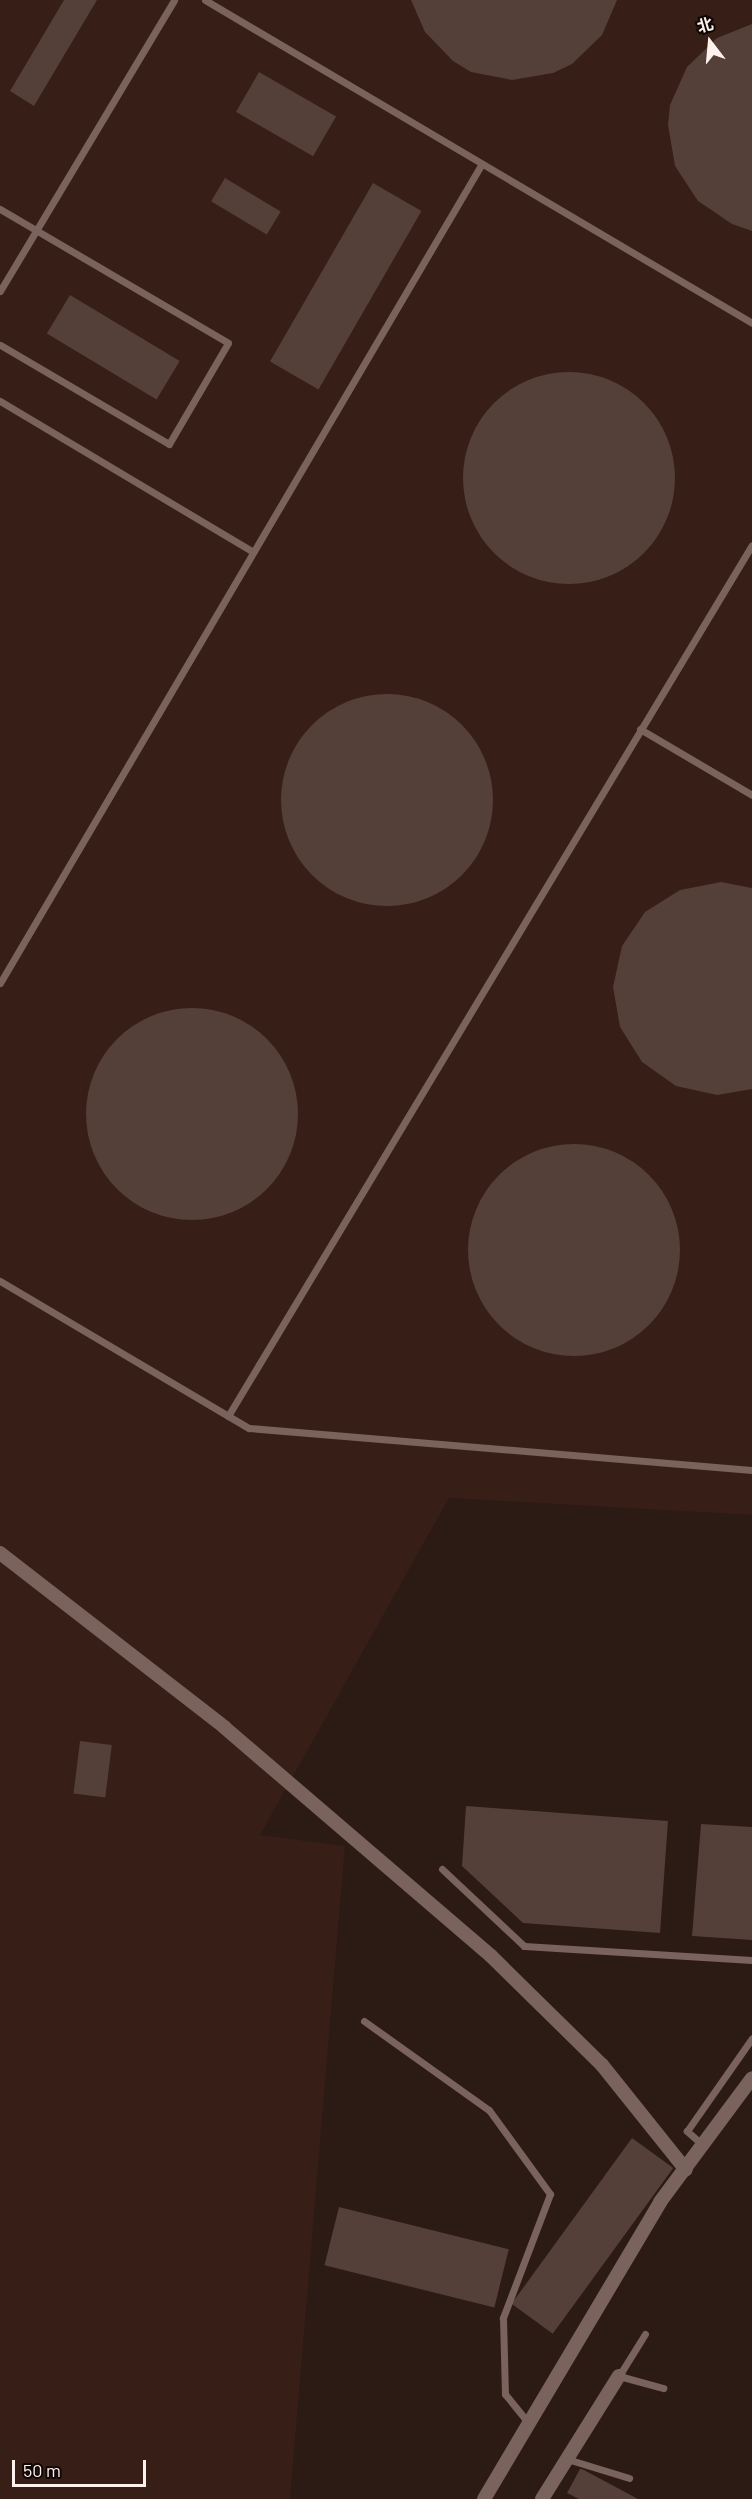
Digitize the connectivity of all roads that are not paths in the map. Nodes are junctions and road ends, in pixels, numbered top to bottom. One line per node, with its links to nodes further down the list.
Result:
1 (174, 0): 5 (lane)
2 (205, 0): 3 (lane)
3 (481, 165): 7 (lane); 11 (lane)
4 (0, 209): 5 (lane)
5 (36, 230): 6 (lane); 8 (lane)
6 (0, 291)
7 (752, 323)
8 (0, 345)
9 (0, 401): 11 (lane)
10 (752, 545): 12 (lane)
11 (253, 552): 14 (lane)
12 (640, 729): 13 (lane); 16 (lane)
13 (752, 795)
14 (0, 983)
15 (0, 1281): 16 (lane)
16 (228, 1416): 17 (lane)
17 (752, 1470)
18 (0, 1553): 25 (street)
19 (442, 1869): 20 (lane)
20 (752, 1960)
21 (364, 2020): 29 (lane)
22 (752, 2038): 24 (lane)
23 (752, 2078): 24 (street)
24 (704, 2146): 25 (street)
25 (686, 2170): 29 (street)
26 (645, 2334): 27 (lane)
27 (619, 2376): 28 (lane); 30 (street)
28 (663, 2388)
29 (529, 2424): 32 (street)
30 (567, 2459): 31 (lane); 33 (street)
31 (629, 2478)
32 (484, 2499)
33 (542, 2499)

